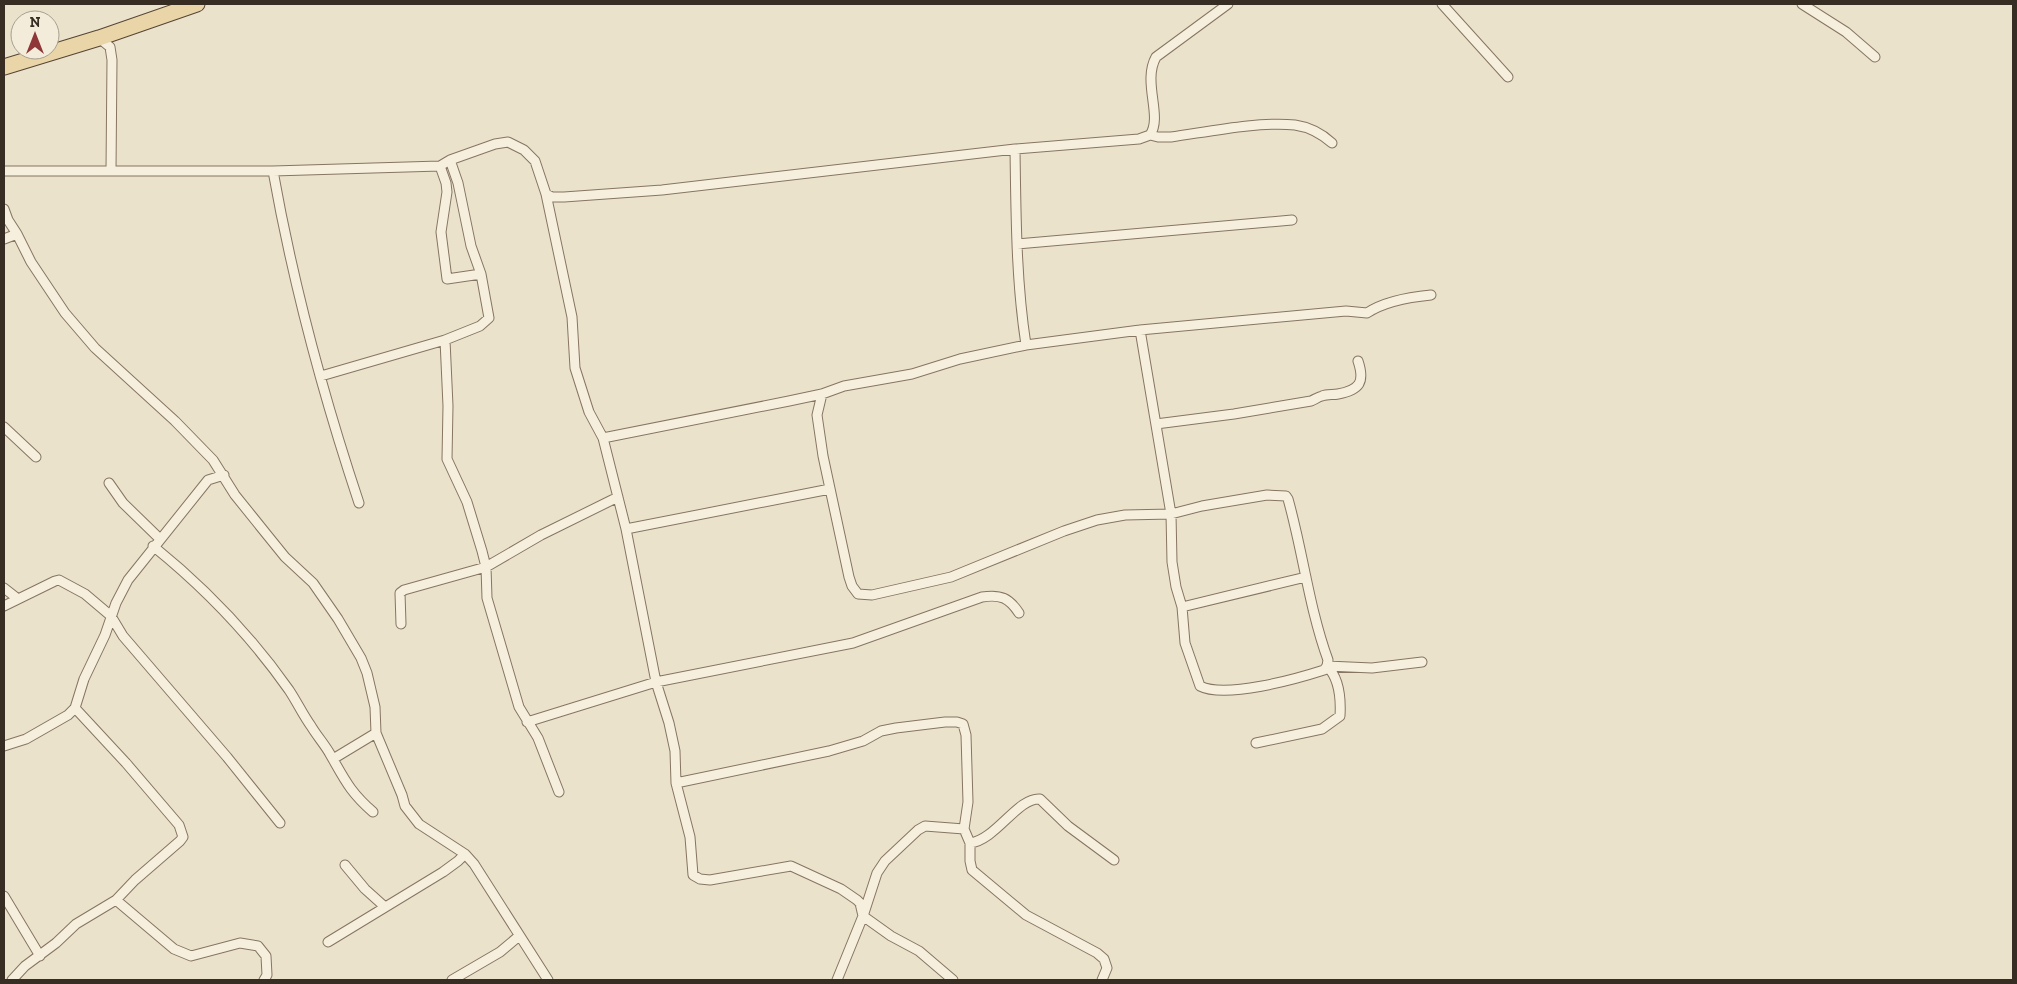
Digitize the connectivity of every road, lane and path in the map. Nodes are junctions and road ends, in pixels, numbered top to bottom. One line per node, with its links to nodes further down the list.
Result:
1 (197, 4): 5 (main road)
2 (1228, 4): 9 (street)
3 (1442, 4): 8 (street)
4 (1802, 4): 6 (street)
5 (99, 38): 7 (main road); 14 (street)
6 (1875, 57)
7 (4, 67)
8 (1508, 78)
9 (1150, 135): 10 (street); 11 (street)
10 (1332, 143)
11 (1015, 149): 17 (street); 22 (street)
12 (450, 160): 13 (street); 17 (street); 23 (street)
13 (440, 166): 15 (street); 23 (street)
14 (111, 170): 15 (street); 16 (street)
15 (273, 170): 29 (street)
16 (4, 171)
17 (546, 194): 33 (street)
18 (4, 209): 20 (street)
19 (1292, 220): 22 (street)
20 (17, 234): 21 (street); 35 (street)
21 (4, 238)
22 (1017, 244): 27 (street)
23 (481, 274): 26 (street)
24 (1431, 295): 25 (street)
25 (1140, 330): 27 (street); 31 (street)
26 (446, 340): 29 (street); 43 (street)
27 (1026, 345): 30 (street)
28 (1358, 361): 31 (street)
29 (321, 376): 39 (street)
30 (822, 394): 33 (street); 37 (street)
31 (1156, 424): 40 (street)
32 (4, 427): 34 (street)
33 (603, 438): 38 (street)
34 (36, 457)
35 (224, 475): 42 (street); 57 (street)
36 (109, 483): 42 (street)
37 (830, 489): 40 (street); 41 (street)
38 (618, 498): 41 (street); 43 (street)
39 (359, 503)
40 (1171, 514): 44 (street); 48 (street)
41 (626, 529): 54 (street)
42 (157, 543): 50 (street); 60 (street)
43 (486, 567): 51 (street); 56 (street)
44 (1306, 577): 48 (street); 53 (street)
45 (4, 588): 46 (street)
46 (18, 599): 47 (street); 50 (street)
47 (4, 606)
48 (1182, 607): 53 (street)
49 (1019, 613): 54 (street)
50 (111, 616): 55 (street); 64 (street)
51 (401, 624)
52 (1422, 662): 53 (street)
53 (1328, 666): 58 (street)
54 (656, 682): 56 (street); 61 (street)
55 (75, 708): 59 (street); 71 (street)
56 (527, 722): 62 (street)
57 (376, 733): 60 (street); 67 (street)
58 (1256, 743)
59 (4, 746)
60 (333, 759): 63 (street)
61 (676, 782): 65 (street); 73 (street)
62 (559, 792)
63 (373, 812)
64 (280, 823)
65 (964, 829): 66 (street); 73 (street)
66 (970, 843): 68 (street); 83 (street)
67 (464, 854): 72 (street); 74 (street)
68 (1114, 860)
69 (344, 865): 72 (street)
70 (4, 896): 76 (street)
71 (116, 900): 76 (street); 78 (street)
72 (385, 907): 75 (street)
73 (863, 916): 81 (street); 82 (street)
74 (519, 936): 79 (street); 80 (street)
75 (328, 942)
76 (40, 956): 77 (street)
77 (12, 980)
78 (264, 980)
79 (452, 980)
80 (548, 980)
81 (837, 980)
82 (953, 980)
83 (1102, 980)

